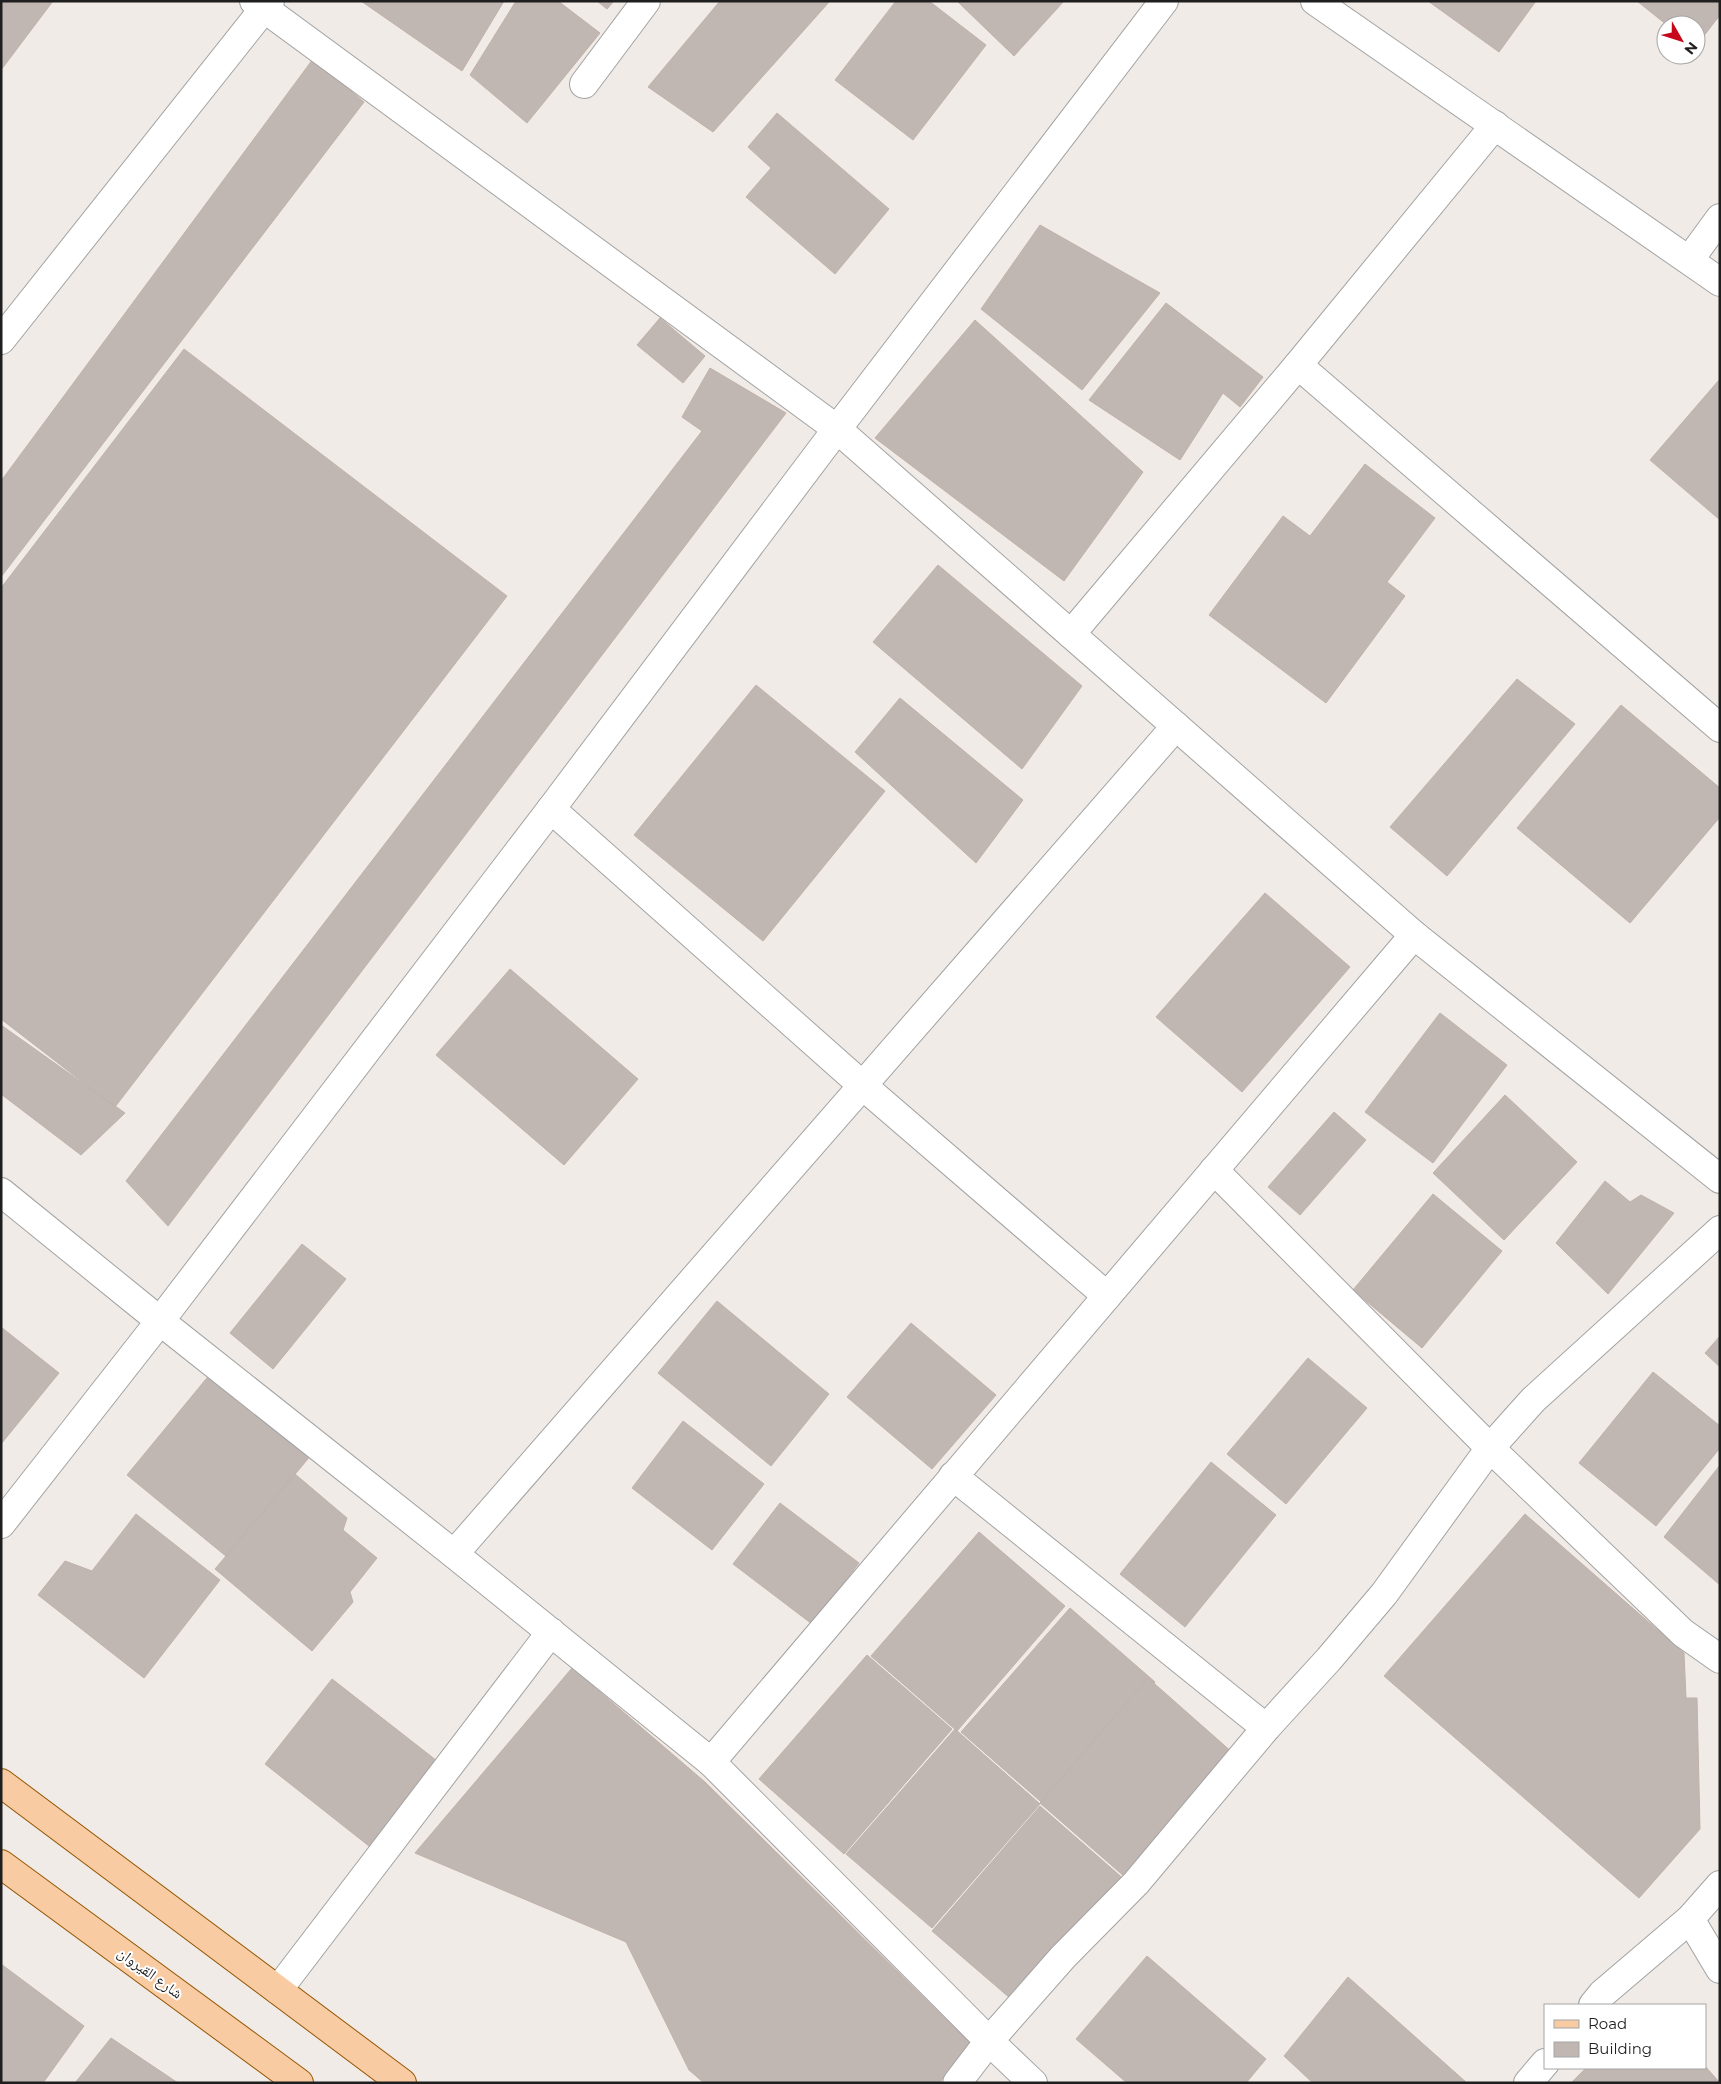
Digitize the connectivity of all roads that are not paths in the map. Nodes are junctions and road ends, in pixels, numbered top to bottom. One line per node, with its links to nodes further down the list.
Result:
1 (646, 1): 5 (street)
2 (1164, 1): 12 (street)
3 (1315, 1): 6 (street)
4 (263, 4): 10 (street); 12 (street)
5 (584, 84)
6 (1494, 125): 8 (street); 11 (street)
7 (1720, 218): 8 (street)
8 (1690, 260): 9 (street)
9 (1720, 282)
10 (1, 340)
11 (1298, 365): 13 (street); 15 (street)
12 (837, 429): 13 (street); 16 (street)
13 (1071, 634): 14 (street)
14 (1176, 726): 17 (street); 18 (street)
15 (1720, 728)
16 (551, 809): 18 (street); 24 (street)
17 (1414, 935): 19 (street); 20 (street)
18 (862, 1085): 23 (street); 28 (street)
19 (1214, 1170): 23 (street); 25 (street)
20 (1720, 1179)
21 (1, 1192): 24 (street)
22 (1720, 1230): 25 (street)
23 (1107, 1296): 26 (street)
24 (160, 1321): 27 (street); 28 (street)
25 (1490, 1448): 30 (street); 31 (street)
26 (954, 1476): 31 (street); 32 (street)
27 (1, 1524)
28 (454, 1554): 29 (street)
29 (551, 1632): 32 (street); 38 (street)
30 (1720, 1659)
31 (1266, 1728): 40 (street)
32 (711, 1762): 40 (street)
33 (1, 1782): 38 (main road)
34 (1, 1864): 42 (main road, شارع القيروان)
35 (1720, 1885): 36 (street)
36 (1690, 1919): 37 (street); 39 (street)
37 (1720, 1968)
38 (278, 1990): 43 (main road)
39 (1593, 2004)
40 (988, 2041): 44 (street); 45 (street)
41 (1544, 2064): 46 (street)
42 (299, 2083)
43 (402, 2083)
44 (958, 2083)
45 (1034, 2083)
46 (1528, 2083)

